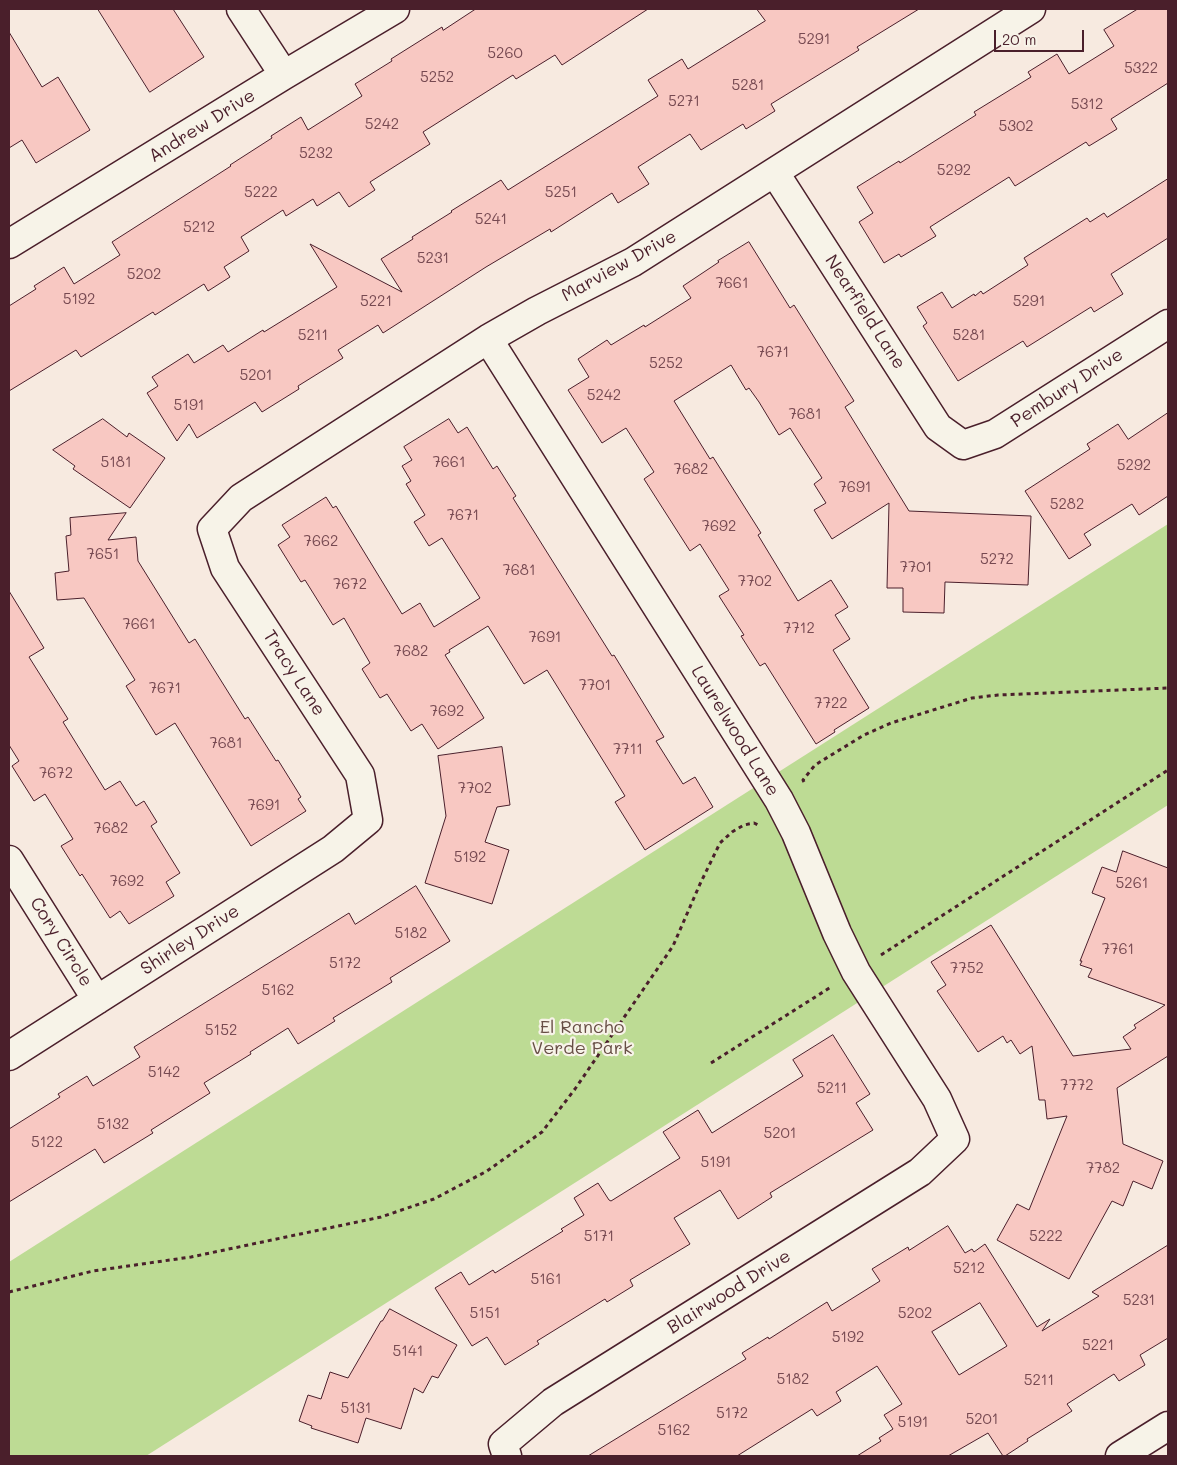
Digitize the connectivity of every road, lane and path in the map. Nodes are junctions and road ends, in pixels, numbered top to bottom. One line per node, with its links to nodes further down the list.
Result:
1 (241, 9): 4 (street)
2 (396, 9): 4 (street, Andrew Drive)
3 (1031, 9): 5 (street, Marview Drive)
4 (284, 75): 6 (street, Andrew Drive)
5 (775, 172): 8 (street, Marview Drive); 9 (street, Nearfield Lane)
6 (9, 244)
7 (1168, 324): 9 (street, Pembury Drive)
8 (488, 339): 10 (street, Marview Drive); 17 (street, Laurelwood Lane)
9 (963, 445)
10 (212, 529): 14 (street, Tracy Lane)
11 (1168, 688): 13 (path)
12 (1168, 770): 17 (path)
13 (806, 786)
14 (368, 820): 18 (street, Shirley Drive)
15 (759, 826): 22 (path)
16 (9, 860): 18 (street, Cory Circle)
17 (856, 972): 20 (path); 21 (street, Laurelwood Lane)
18 (97, 1000): 19 (street, Shirley Drive)
19 (9, 1056)
20 (711, 1063)
21 (955, 1139): 24 (street, Blairwood Drive)
22 (9, 1292)
23 (1168, 1426): 25 (street)
24 (505, 1450)
25 (1120, 1456)

